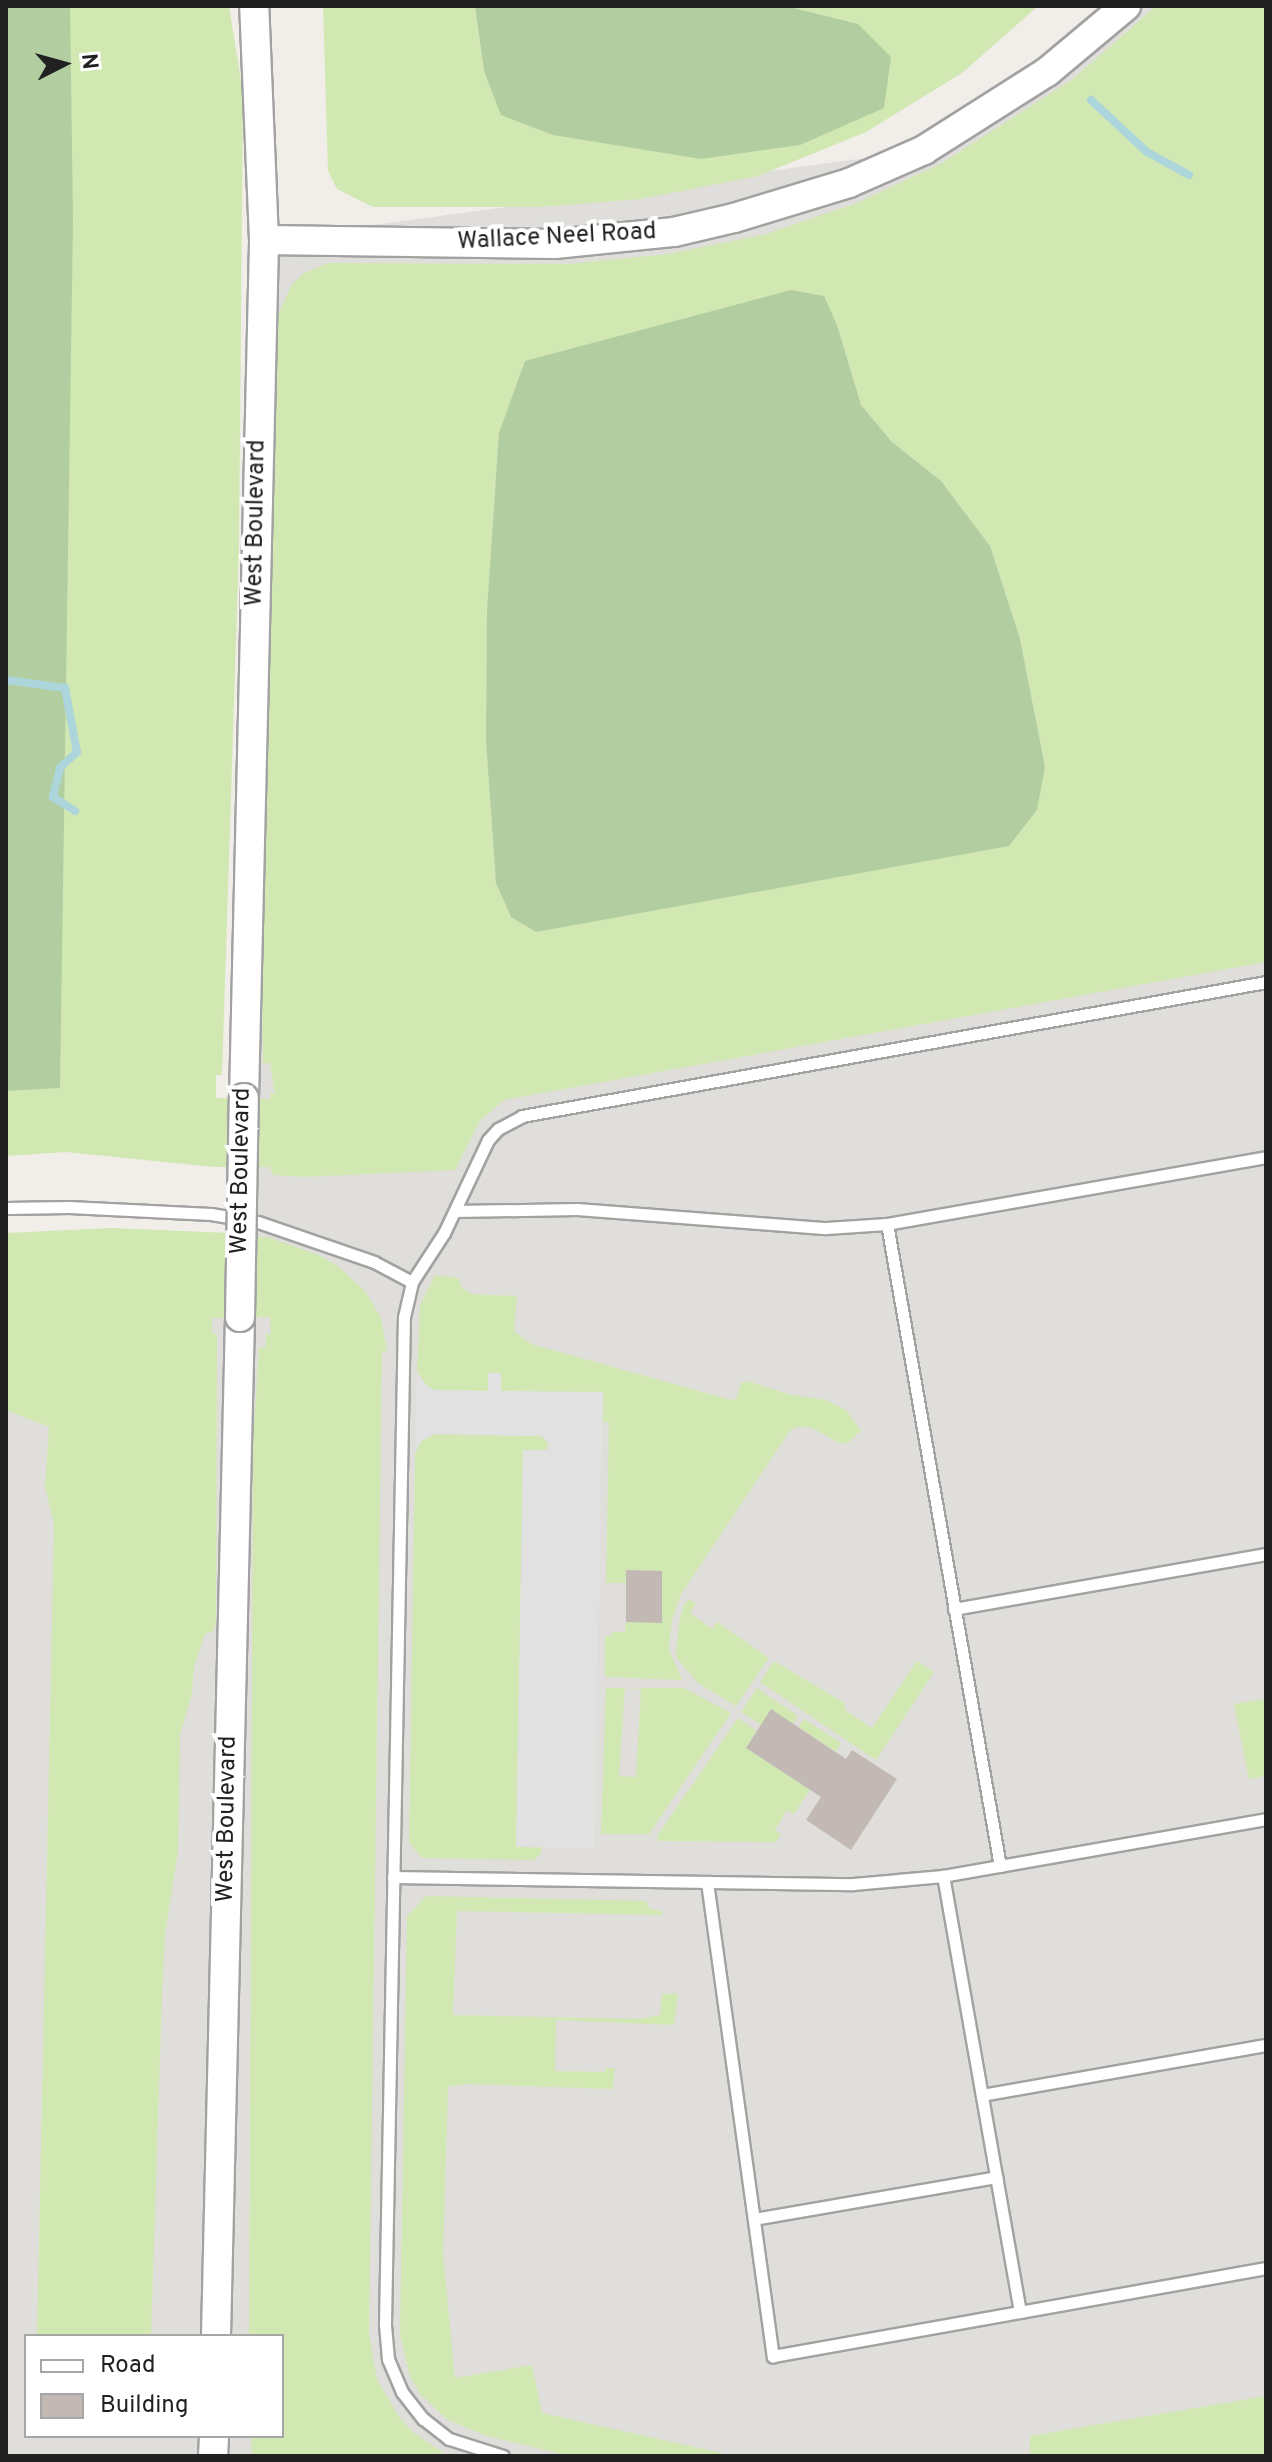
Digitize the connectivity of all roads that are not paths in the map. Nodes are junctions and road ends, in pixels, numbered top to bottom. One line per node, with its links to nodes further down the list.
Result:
1 (254, 6): 3 (street, West Boulevard)
2 (1126, 6): 3 (street, Wallace Neel Road)
3 (264, 240): 23 (street, West Boulevard, bridge)
4 (1266, 982): 7 (lane)
5 (1266, 1157): 8 (lane)
6 (6, 1208): 9 (lane)
7 (455, 1211): 8 (lane); 9 (lane)
8 (887, 1224): 11 (lane)
9 (412, 1282): 15 (lane)
10 (1266, 1554): 11 (lane)
11 (954, 1609): 13 (lane)
12 (1266, 1819): 13 (lane)
13 (1000, 1866): 14 (lane)
14 (943, 1876): 16 (lane); 18 (lane)
15 (393, 1877): 16 (lane); 24 (lane)
16 (707, 1882): 20 (lane)
17 (1266, 2045): 18 (lane)
18 (982, 2095): 19 (lane)
19 (996, 2177): 20 (lane); 22 (lane)
20 (754, 2219): 22 (lane)
21 (1266, 2268): 22 (lane)
22 (1020, 2312)
23 (216, 2334)
24 (503, 2456)

